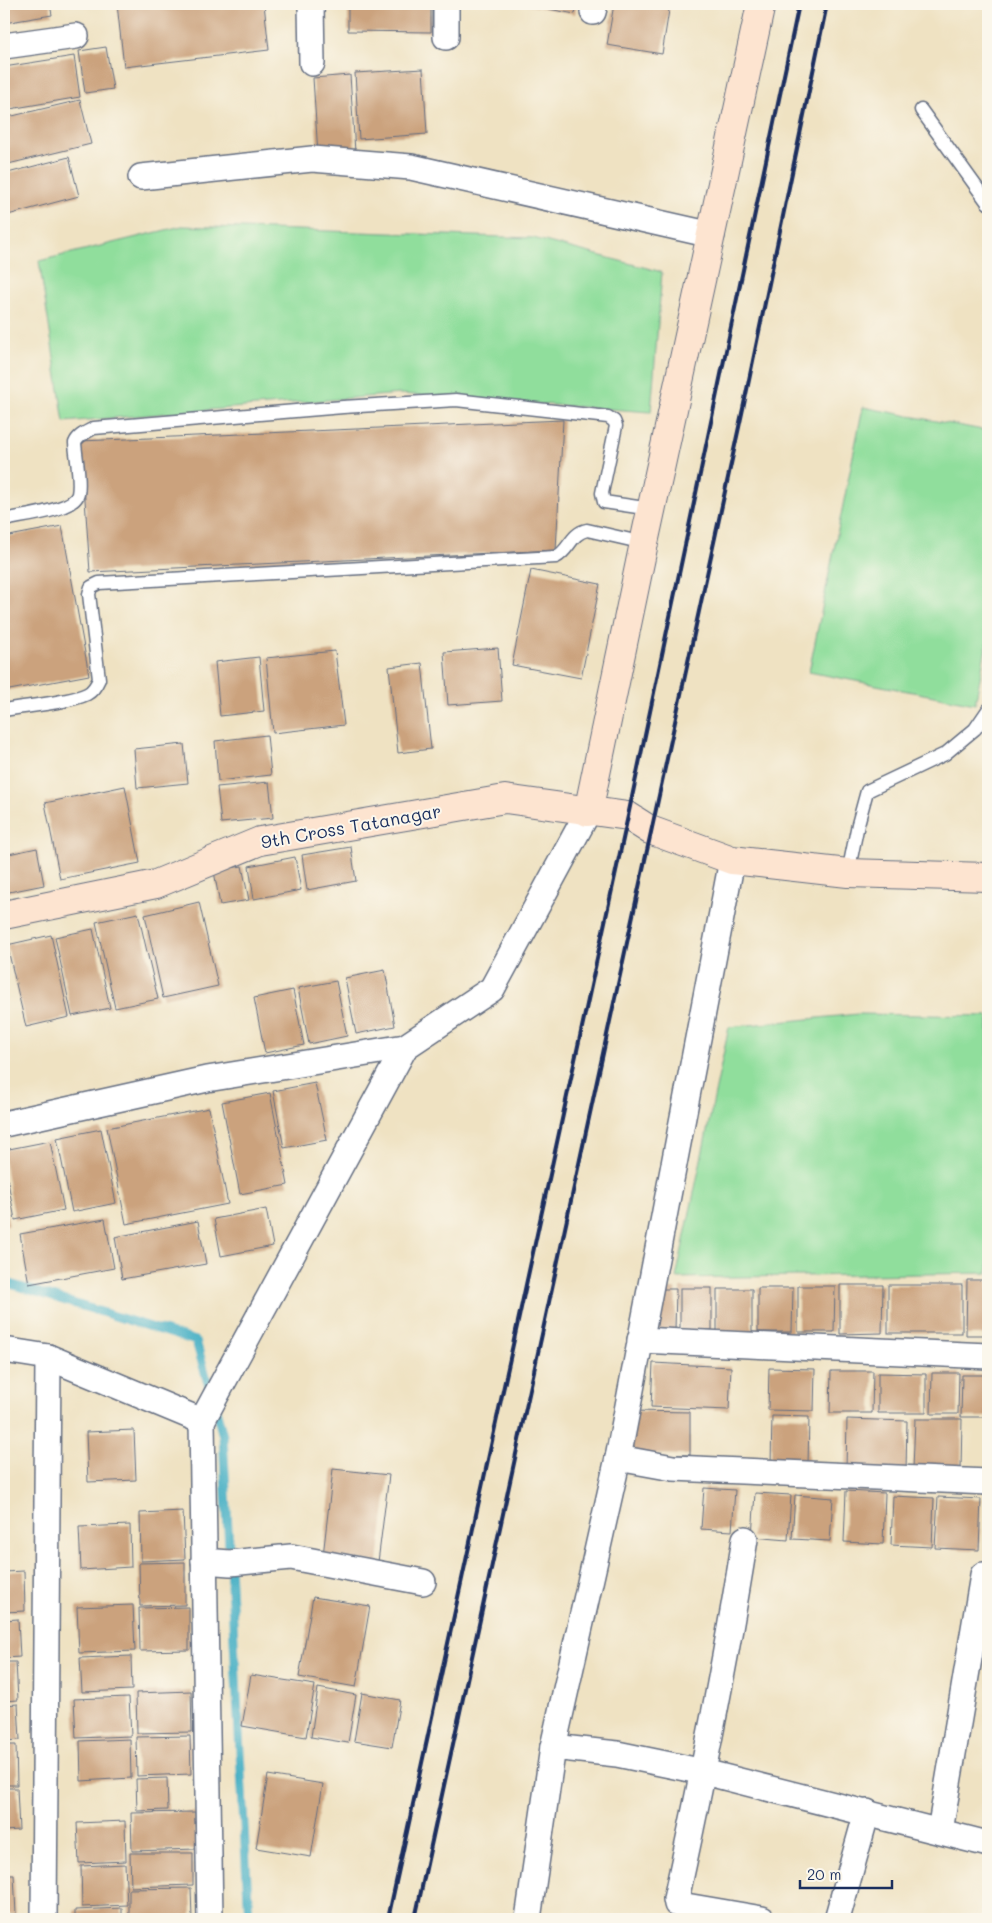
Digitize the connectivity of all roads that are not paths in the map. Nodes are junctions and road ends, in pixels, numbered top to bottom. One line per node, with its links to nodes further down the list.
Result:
1 (311, 4): 7 (street)
2 (446, 4): 5 (street)
3 (761, 4): 11 (street)
4 (76, 36): 6 (street)
5 (446, 37)
6 (4, 46)
7 (312, 63)
8 (920, 110): 10 (lane)
9 (141, 177): 11 (street)
10 (988, 203)
11 (712, 235): 12 (street)
12 (651, 509): 13 (lane); 14 (street)
13 (4, 520)
14 (644, 543): 15 (lane); 17 (street)
15 (4, 710)
16 (988, 710): 19 (lane)
17 (588, 812): 18 (street, 9th Cross Tatanagar); 21 (street, 9th Cross Tatanagar); 22 (street)
18 (732, 860): 19 (street, 9th Cross Tatanagar); 24 (street)
19 (848, 873): 20 (street, 9th Cross Tatanagar)
20 (988, 877)
21 (4, 915)
22 (405, 1047): 23 (street); 28 (street)
23 (4, 1124)
24 (640, 1340): 26 (street); 29 (street)
25 (4, 1350): 27 (street)
26 (988, 1356)
27 (48, 1357): 28 (street); 40 (street)
28 (203, 1419): 32 (street)
29 (618, 1458): 30 (street); 35 (street)
30 (988, 1482)
31 (745, 1539): 36 (street)
32 (204, 1561): 34 (street); 41 (street)
33 (983, 1576): 38 (street)
34 (423, 1582)
35 (553, 1747): 36 (street); 42 (street)
36 (704, 1772): 37 (street); 43 (street)
37 (866, 1812): 38 (street); 44 (street)
38 (940, 1831): 39 (street)
39 (988, 1844)
40 (44, 1919)
41 (210, 1919)
42 (528, 1919)
43 (762, 1919)
44 (837, 1919)

